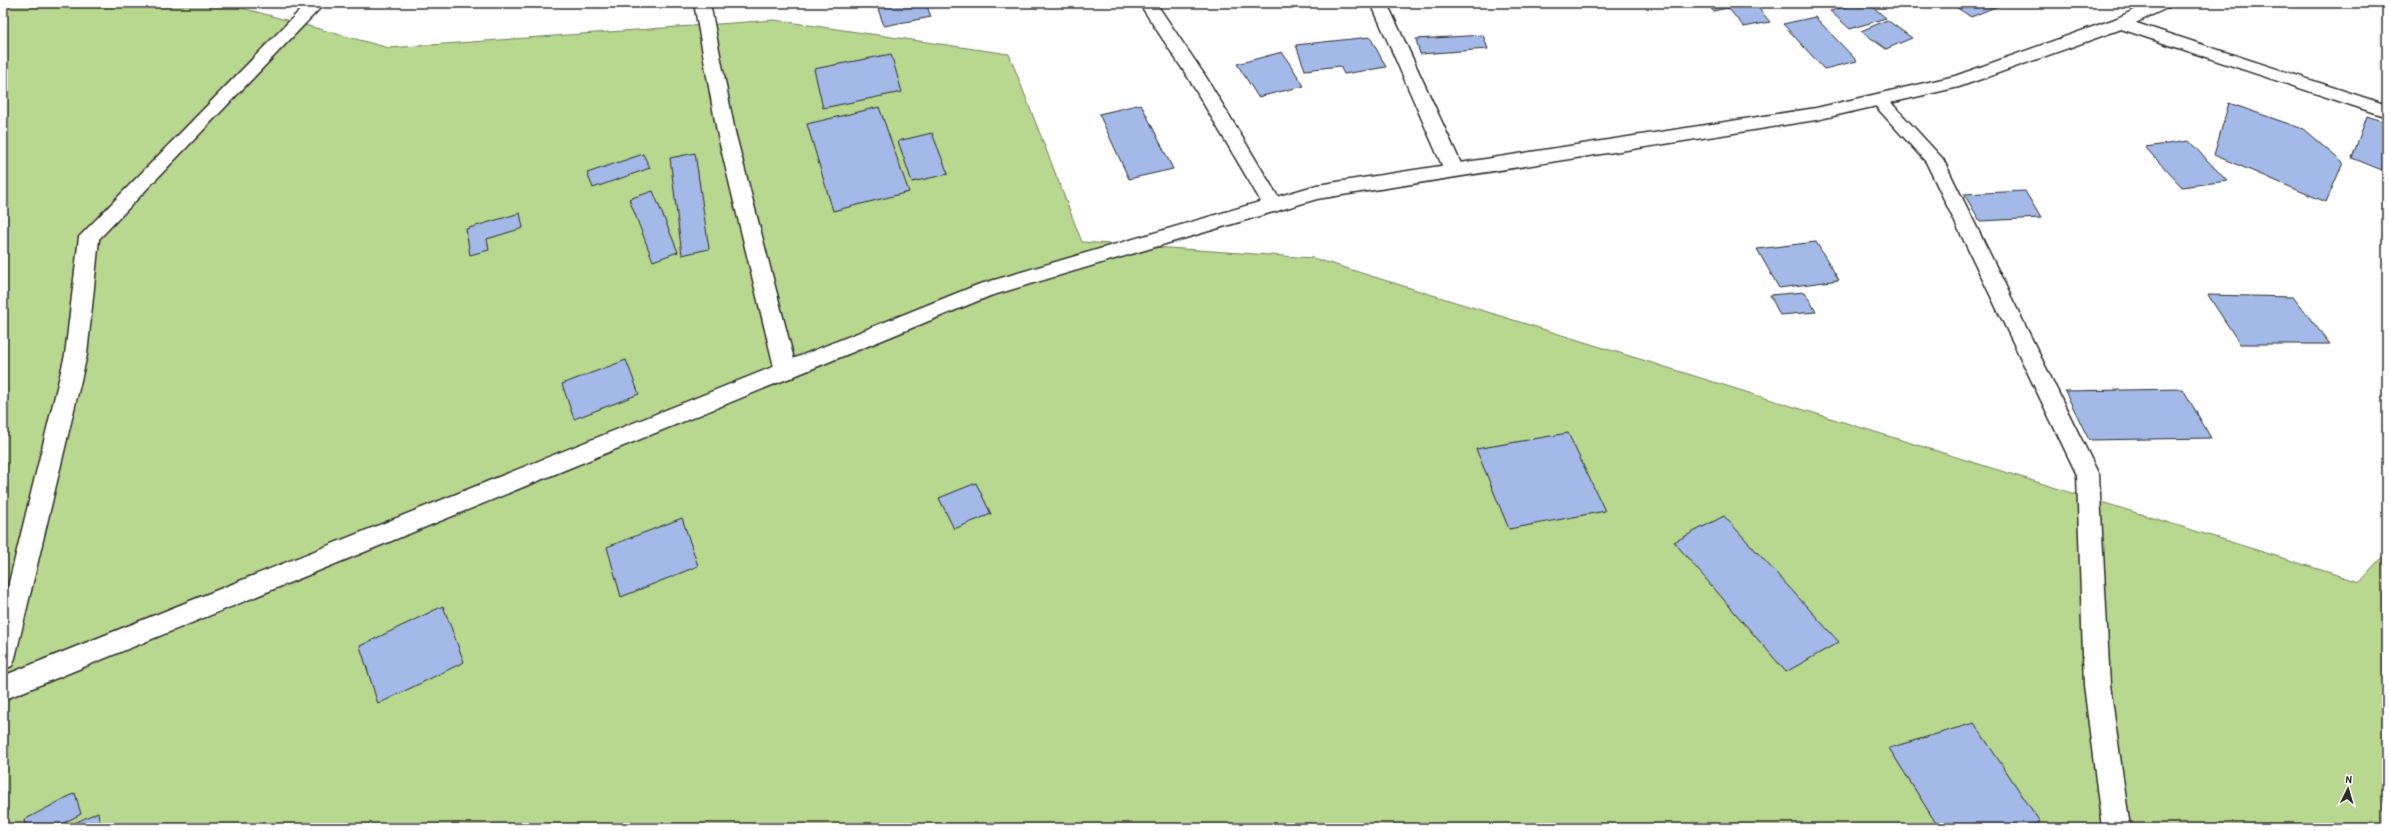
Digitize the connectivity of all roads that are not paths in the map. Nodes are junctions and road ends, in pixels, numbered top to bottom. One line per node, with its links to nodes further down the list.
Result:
1 (317, 3): 12 (street)
2 (702, 3): 11 (street)
3 (1146, 3): 10 (street)
4 (1379, 3): 9 (street)
5 (2163, 3): 6 (street)
6 (2121, 23): 7 (street); 8 (street)
7 (1879, 100): 9 (street); 14 (street)
8 (2387, 111)
9 (1454, 170): 10 (street)
10 (1273, 204): 11 (street)
11 (786, 370): 13 (street)
12 (3, 658)
13 (3, 688)
14 (2116, 828)

